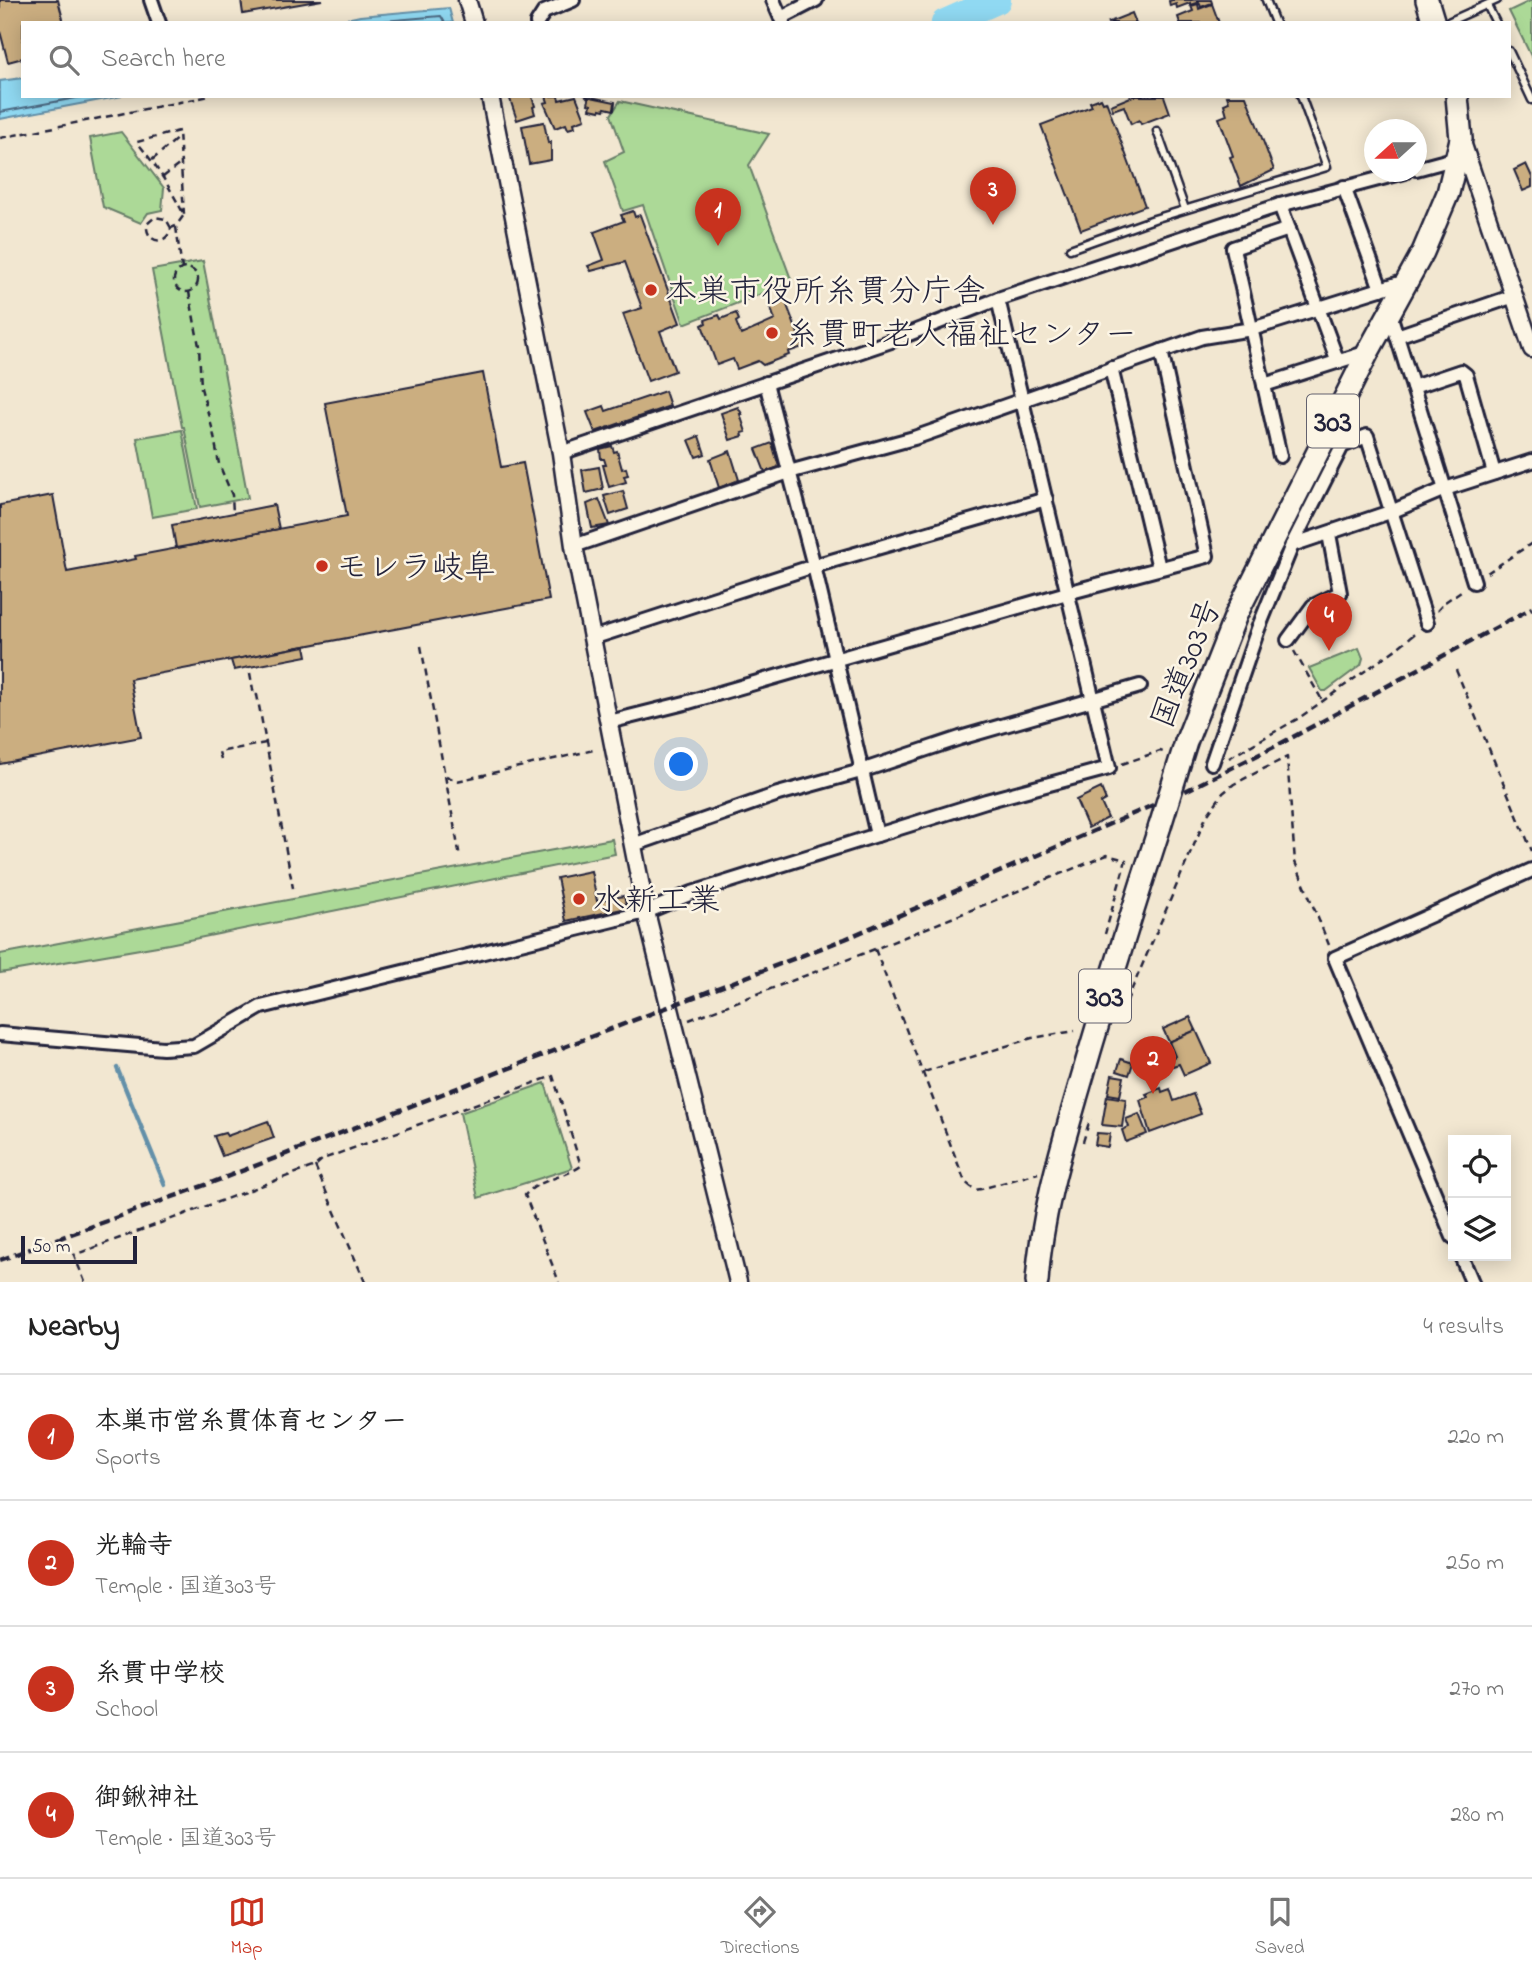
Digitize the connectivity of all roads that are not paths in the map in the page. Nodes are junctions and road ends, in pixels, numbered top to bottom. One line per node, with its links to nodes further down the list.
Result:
1 (151, 0): 11 (street)
2 (467, 0): 12 (street)
3 (573, 0): 13 (street)
4 (773, 0): 10 (street)
5 (816, 0): 10 (street)
6 (1266, 0): 14 (lane)
7 (1427, 0): 15 (highway)
8 (1497, 0): 16 (lane)
9 (1487, 5): 17 (lane)
10 (783, 20)
11 (158, 21)
12 (473, 21)
13 (538, 21)
14 (1274, 21)
15 (1433, 21)
16 (1450, 21)
17 (1495, 21)
18 (1511, 55): 22 (lane)
19 (490, 98): 49 (street)
20 (1302, 98): 29 (lane)
21 (1457, 98): 24 (highway, 国道303号 / 303)
22 (1532, 100)
23 (1157, 131): 29 (lane)
24 (1459, 149): 25 (street); 32 (highway, 国道303号 / 303); 34 (street)
25 (1427, 164)
26 (1365, 182): 27 (street)
27 (1345, 187): 28 (street); 33 (street)
28 (1280, 205): 30 (street); 35 (street)
29 (1185, 209): 31 (lane)
30 (1289, 229): 36 (street); 38 (street)
31 (1070, 249)
32 (1407, 281): 33 (street); 37 (highway, 国道303号 / 303)
33 (1381, 289): 36 (street)
34 (1514, 296): 39 (street); 40 (street)
35 (998, 299): 45 (street); 48 (street)
36 (1320, 308): 38 (street); 43 (street)
37 (1390, 313): 39 (street); 42 (highway, 国道303号 / 303)
38 (1252, 329): 41 (street); 46 (street)
39 (1397, 336): 47 (street)
40 (1532, 349)
41 (1161, 351): 44 (street); 61 (street)
42 (1368, 352): 43 (street); 81 (highway, 国道303号 / 303, bridge)
43 (1338, 362): 46 (street)
44 (1111, 368): 48 (street); 61 (street)
45 (766, 383): 49 (street); 52 (street)
46 (1265, 385): 50 (street)
47 (1413, 387): 53 (street); 54 (street)
48 (1022, 398): 52 (street); 55 (street)
49 (561, 453): 59 (street)
50 (1280, 456)
51 (1532, 461): 53 (street)
52 (789, 472): 59 (street); 60 (street)
53 (1494, 473): 54 (street)
54 (1445, 489): 56 (street); 62 (street)
55 (1045, 499): 60 (street); 63 (street)
56 (1393, 511): 57 (street); 58 (street); 64 (street)
57 (1329, 534): 58 (street); 66 (street)
58 (1292, 545): 71 (street)
59 (574, 546): 65 (street)
60 (814, 566): 65 (street); 67 (street)
61 (1159, 568): 63 (street)
62 (1474, 582)
63 (1067, 593): 67 (street); 69 (street)
64 (1427, 623)
65 (592, 638): 70 (street)
66 (1288, 640)
67 (835, 660): 70 (street); 72 (street)
68 (1140, 686): 69 (street)
69 (1093, 698): 72 (street); 73 (street)
70 (609, 722): 74 (street)
71 (1212, 763)
72 (861, 771): 73 (street); 74 (street)
73 (877, 835): 76 (street)
74 (633, 845): 76 (street)
75 (1532, 870): 78 (street)
76 (646, 912): 77 (street); 80 (street)
77 (0, 1034)
78 (1448, 1225)
79 (1463, 1261): 82 (street)
80 (738, 1282)
81 (1037, 1282)
82 (1472, 1282)

